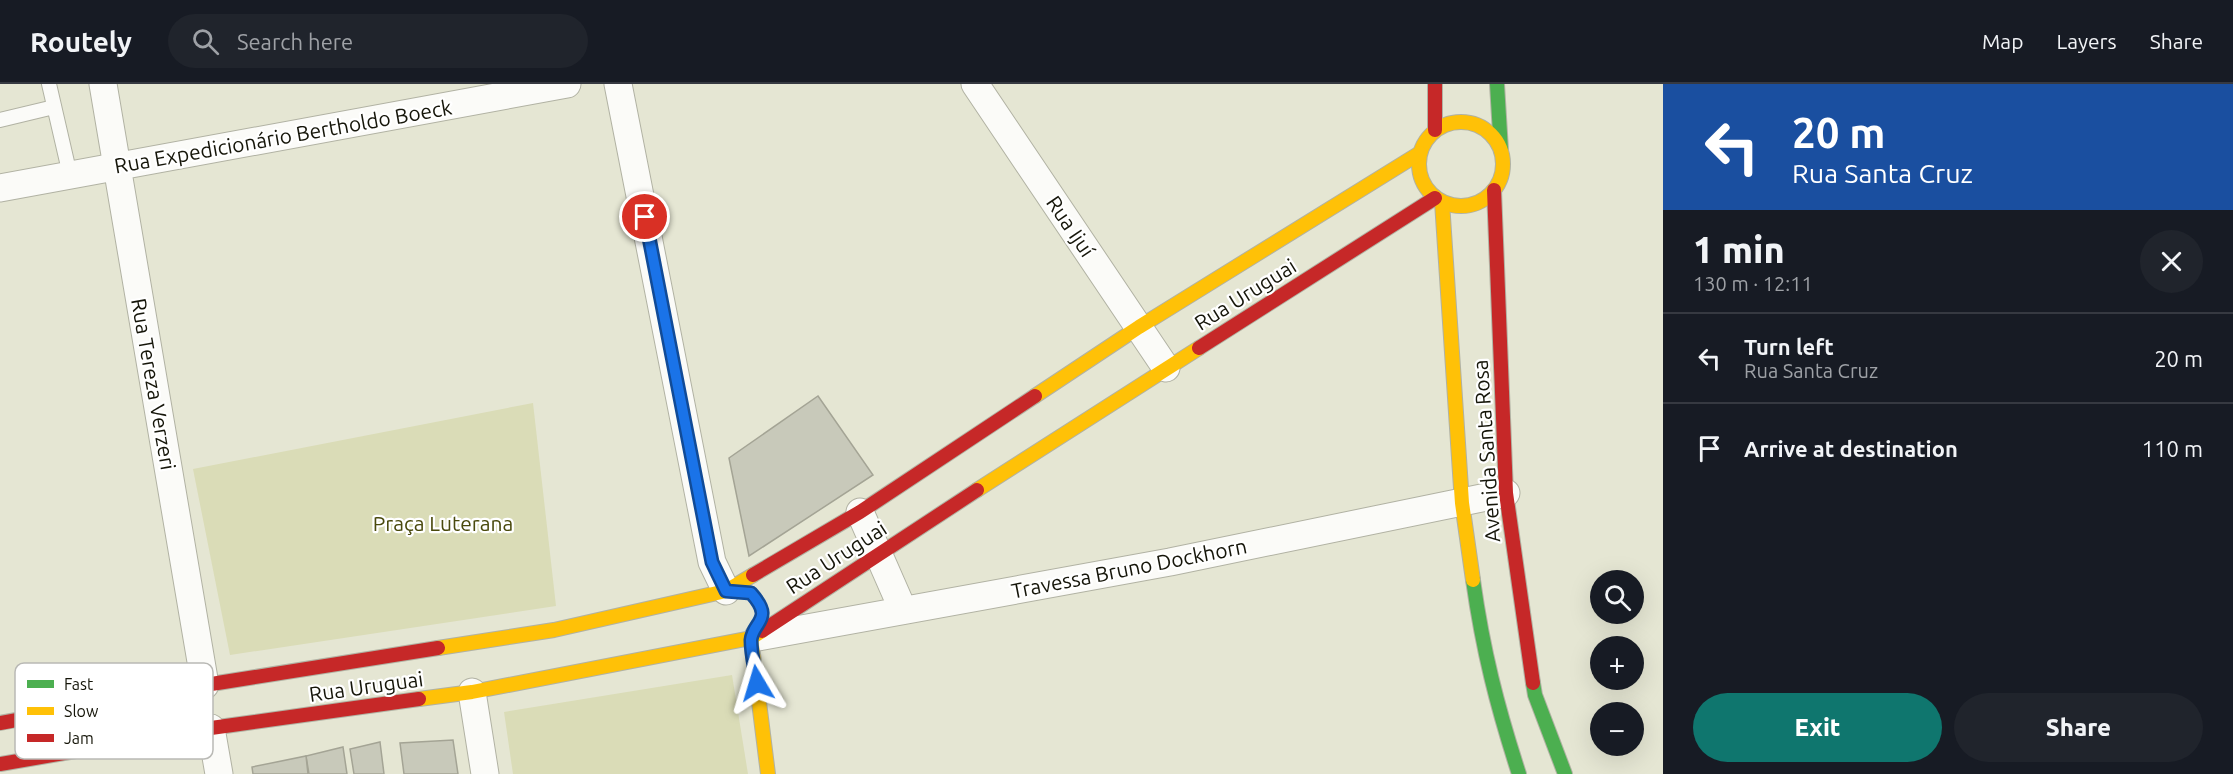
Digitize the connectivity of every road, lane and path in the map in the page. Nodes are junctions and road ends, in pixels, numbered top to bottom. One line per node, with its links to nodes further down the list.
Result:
1 (49, 84): 8 (lane)
2 (103, 84): 13 (street, Rua Tereza Verzeri)
3 (567, 84): 13 (street, Rua Expedicionário Bertholdo Boeck)
4 (618, 84): 32 (street)
5 (975, 84): 20 (street, Rua Ijuí)
6 (1435, 84): 10 (street)
7 (1497, 84): 11 (street)
8 (54, 107): 9 (lane); 14 (lane)
9 (0, 120)
10 (1435, 130): 11 (street); 12 (street)
11 (1501, 150): 16 (street)
12 (1420, 153): 17 (street); 20 (street, Rua Uruguai)
13 (117, 166): 14 (street, Rua Expedicionário Bertholdo Boeck); 37 (street, Rua Tereza Verzeri)
14 (70, 176): 15 (street, Rua Expedicionário Bertholdo Boeck)
15 (0, 188)
16 (1494, 190): 17 (street); 23 (street, Avenida Santa Rosa)
17 (1438, 200): 19 (street, Rua Uruguai); 29 (street, Avenida Santa Rosa)
18 (1299, 264): 19 (street)
19 (1307, 279): 21 (street, Rua Uruguai)
20 (1139, 327): 21 (street, Rua Ijuí); 22 (street, Rua Uruguai)
21 (1166, 368): 31 (street, Rua Uruguai)
22 (1059, 380): 25 (street); 26 (street, Rua Uruguai)
23 (1502, 389): 24 (street); 28 (street, Avenida Santa Rosa)
24 (1485, 390)
25 (1068, 394)
26 (954, 449): 27 (street); 30 (street, Rua Uruguai)
27 (964, 463)
28 (1506, 493): 29 (street, Travessa Bruno Dockhorn); 40 (street, Avenida Santa Rosa)
29 (1462, 503): 33 (street, Travessa Bruno Dockhorn); 41 (street, Avenida Santa Rosa)
30 (860, 512): 31 (street); 32 (street, Rua Uruguai)
31 (879, 553): 33 (street); 36 (street, Rua Uruguai)
32 (732, 597): 38 (street, Rua Uruguai)
33 (903, 610): 36 (street, Travessa Bruno Dockhorn)
34 (762, 611): 36 (street)
35 (724, 626): 36 (street)
36 (751, 638): 39 (street, Rua Uruguai); 50 (street)
37 (201, 663)
38 (213, 684)
39 (472, 692): 44 (street, Rua Uruguai); 49 (street)
40 (1524, 696): 41 (street); 52 (street, Avenida Santa Rosa)
41 (1495, 701): 51 (street, Avenida Santa Rosa)
42 (15, 720): 43 (street, Rua Uruguai)
43 (0, 723)
44 (213, 728)
45 (213, 740): 48 (street)
46 (29, 759): 47 (street, Rua Uruguai)
47 (0, 764)
48 (219, 774)
49 (485, 774)
50 (768, 774)
51 (1519, 774)
52 (1566, 774)

